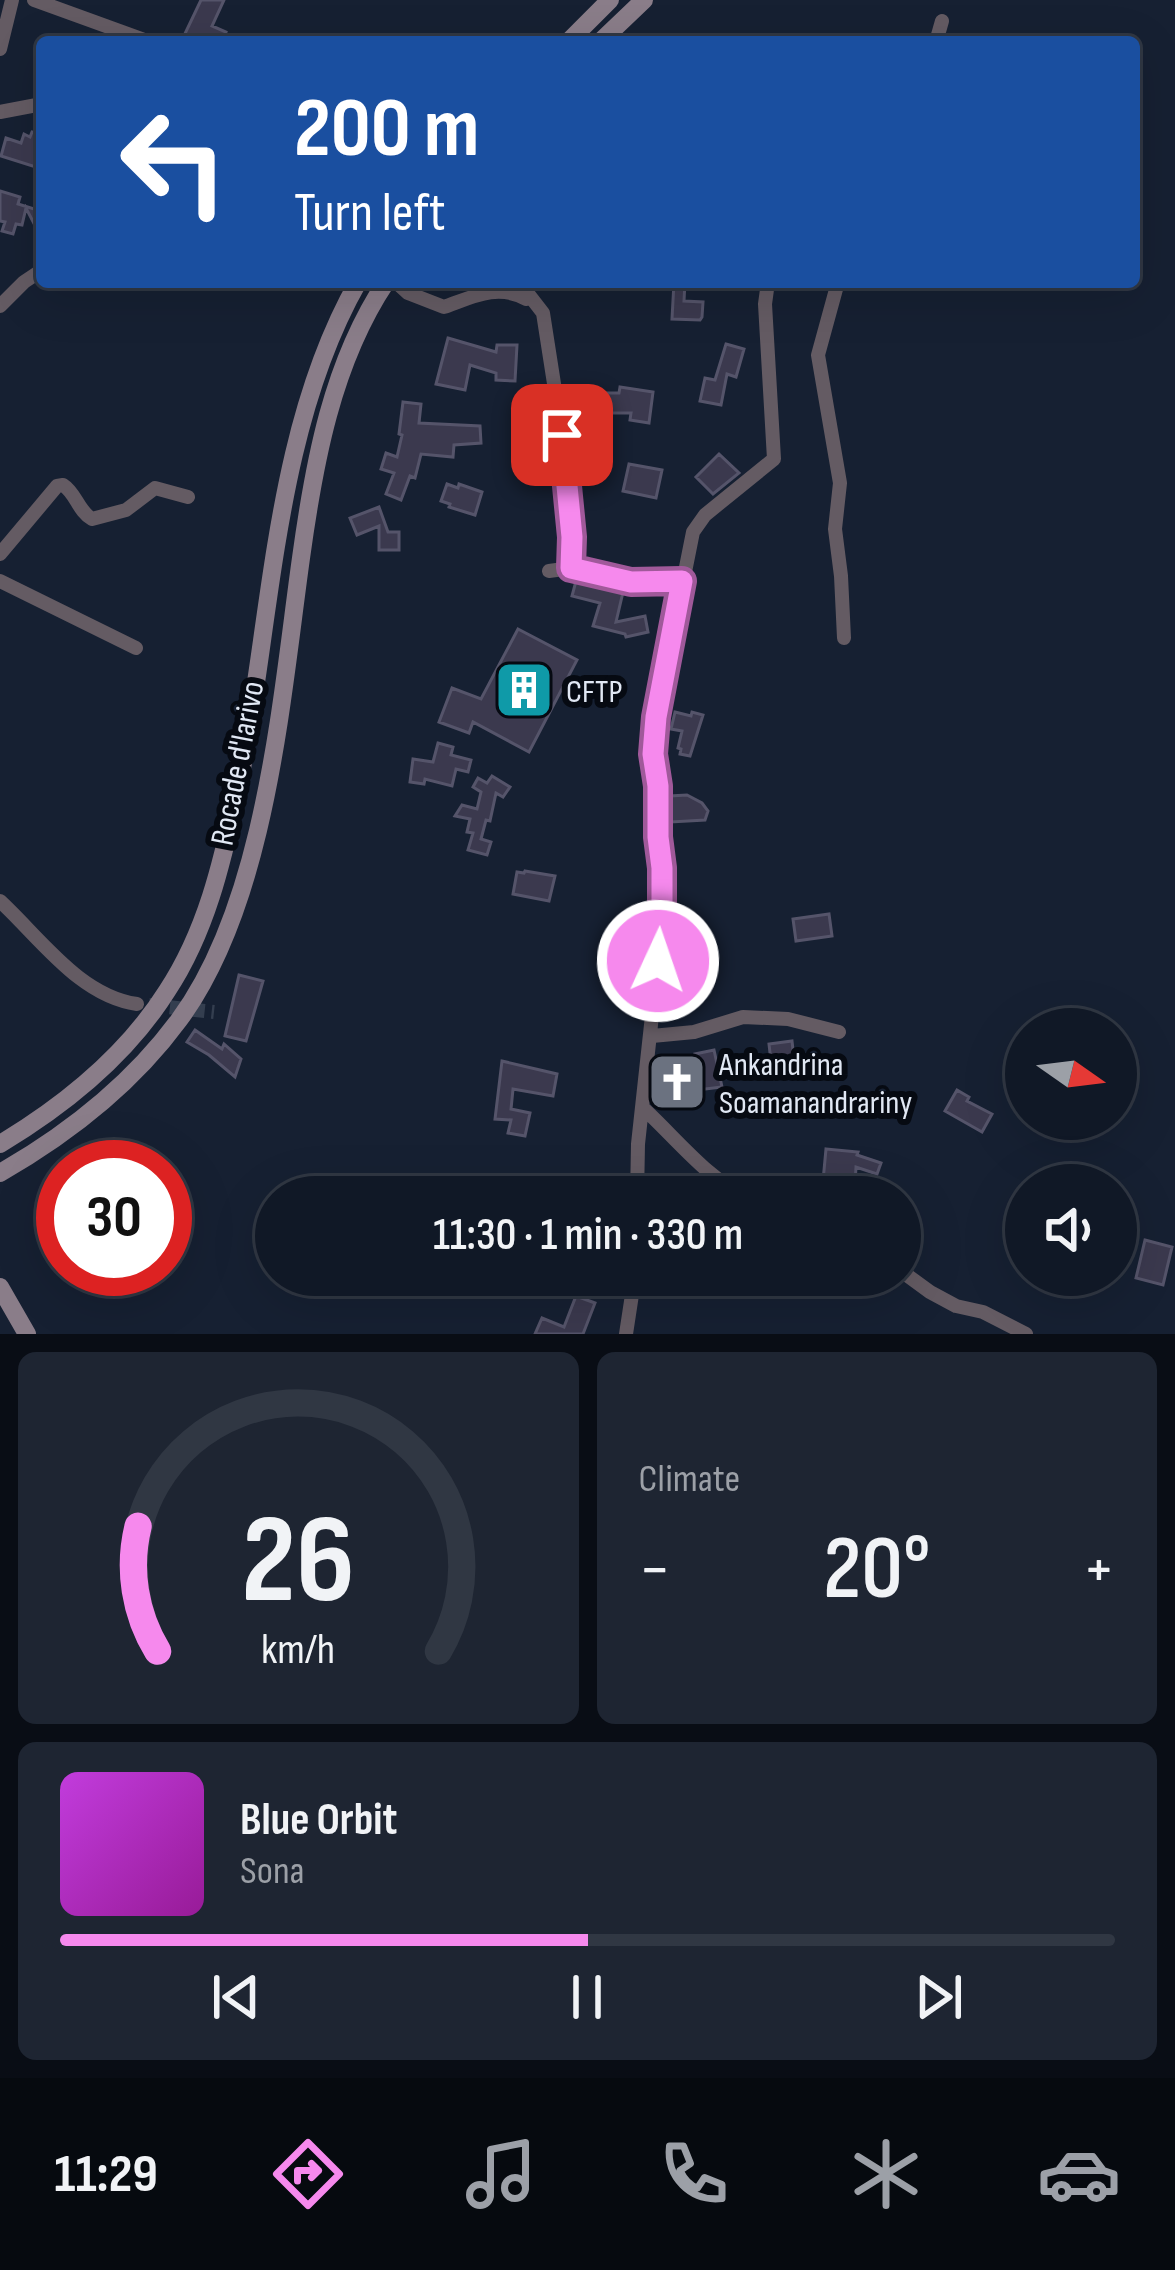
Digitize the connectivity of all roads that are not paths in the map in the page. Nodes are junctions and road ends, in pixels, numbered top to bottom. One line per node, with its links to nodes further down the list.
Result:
1 (12, 0): 10 (street)
2 (34, 0): 6 (street)
3 (610, 0): 7 (main road)
4 (644, 0): 8 (main road)
5 (941, 21): 9 (street)
6 (133, 36)
7 (574, 36)
8 (606, 36)
9 (937, 36)
10 (0, 49)
11 (36, 105): 12 (street)
12 (0, 112)
13 (36, 275): 21 (street)
14 (355, 288): 35 (main road, Rocade d'Iarivo)
15 (382, 288): 36 (main road, Rocade d'Iarivo)
16 (403, 288): 20 (street)
17 (524, 288): 20 (street)
18 (767, 288): 27 (street)
19 (836, 288): 28 (street)
20 (536, 304): 24 (street)
21 (0, 306)
22 (188, 497): 23 (street)
23 (0, 554)
24 (571, 568): 25 (street); 27 (street)
25 (549, 571)
26 (0, 581): 29 (street)
27 (682, 581): 33 (street)
28 (844, 638)
29 (136, 648)
30 (0, 901): 31 (street)
31 (137, 1004)
32 (838, 1032): 33 (street)
33 (652, 1036): 34 (street)
34 (644, 1108): 37 (street); 38 (street)
35 (0, 1144)
36 (0, 1173)
37 (638, 1176)
38 (714, 1176)
39 (921, 1285): 44 (street)
40 (0, 1287): 42 (main road)
41 (632, 1296): 43 (street)
42 (27, 1334)
43 (626, 1334)
44 (1026, 1334)

